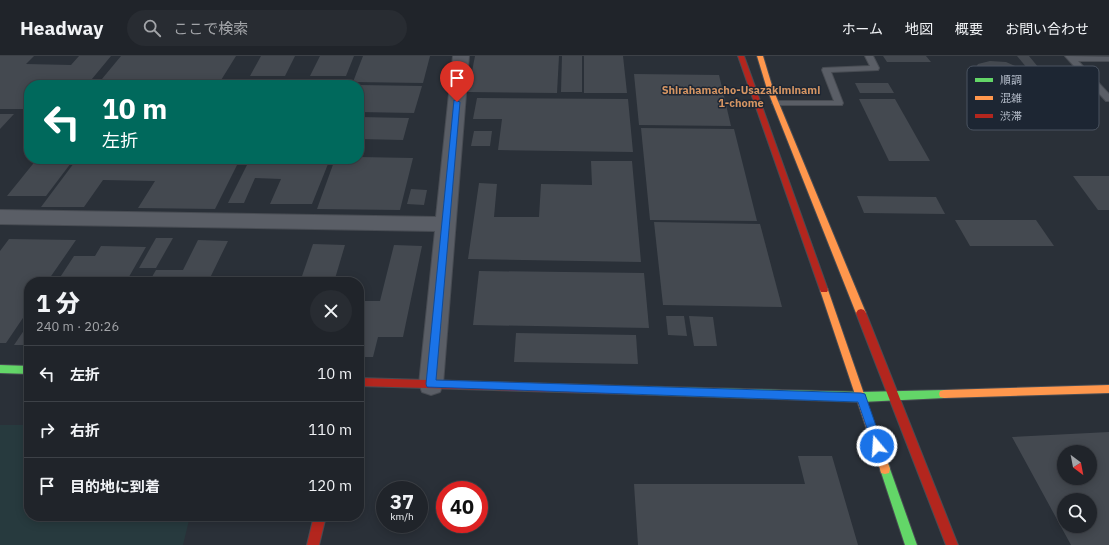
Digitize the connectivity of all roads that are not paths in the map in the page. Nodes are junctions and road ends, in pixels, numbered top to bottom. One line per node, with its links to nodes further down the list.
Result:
1 (461, 56): 12 (street)
2 (741, 56): 18 (street)
3 (760, 56): 10 (street)
4 (869, 56): 10 (lane)
5 (1070, 58): 6 (lane); 7 (lane)
6 (1109, 59)
7 (1078, 66)
8 (1099, 88): 9 (lane)
9 (1109, 99)
10 (776, 103): 19 (street)
11 (0, 217): 12 (street)
12 (446, 224): 16 (street)
13 (0, 369): 14 (street)
14 (24, 370)
15 (364, 382): 16 (street)
16 (431, 384): 18 (street)
17 (1109, 389): 19 (street)
18 (861, 397): 19 (street); 22 (street)
19 (895, 397): 23 (street)
20 (319, 521): 21 (street)
21 (313, 545)
22 (911, 545)
23 (952, 545)

